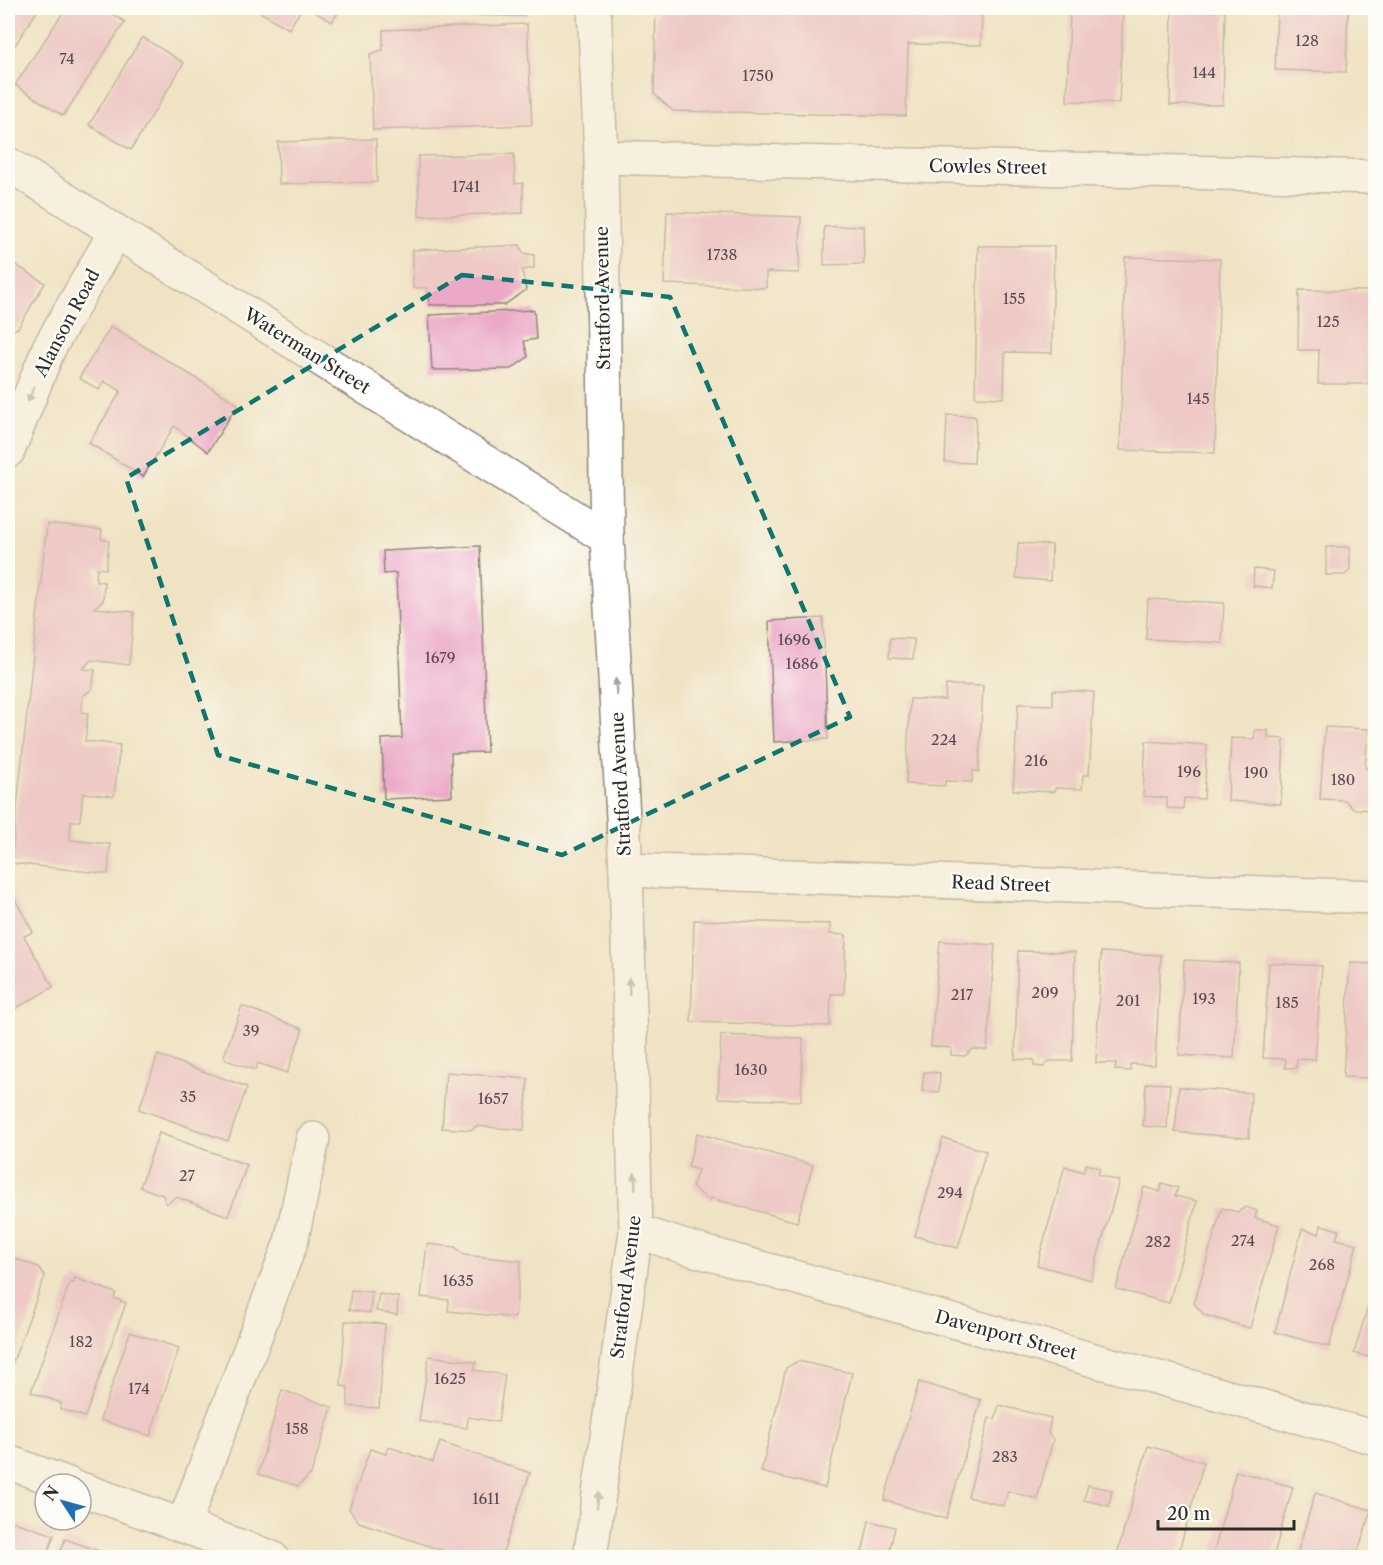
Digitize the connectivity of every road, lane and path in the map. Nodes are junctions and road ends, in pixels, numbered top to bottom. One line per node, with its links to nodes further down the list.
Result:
1 (594, 8): 2 (street, Stratford Avenue)
2 (601, 157): 4 (street, Cowles Street); 7 (street, Stratford Avenue)
3 (8, 164): 5 (street, Waterman Street)
4 (1376, 177)
5 (116, 231): 6 (street, Alanson Road, one-way to 6); 7 (street, Waterman Street)
6 (8, 451)
7 (607, 538): 8 (street, Stratford Avenue, one-way to 7)
8 (626, 870): 9 (street, Read Street); 11 (street, Stratford Avenue, one-way to 8)
9 (1376, 897)
10 (313, 1139): 16 (street)
11 (636, 1231): 12 (street, Davenport Street); 18 (street, Stratford Avenue, one-way to 11)
12 (1376, 1438)
13 (8, 1462): 14 (street)
14 (35, 1472)
15 (93, 1493): 16 (street)
16 (183, 1526): 17 (street)
17 (272, 1557)
18 (590, 1557)

